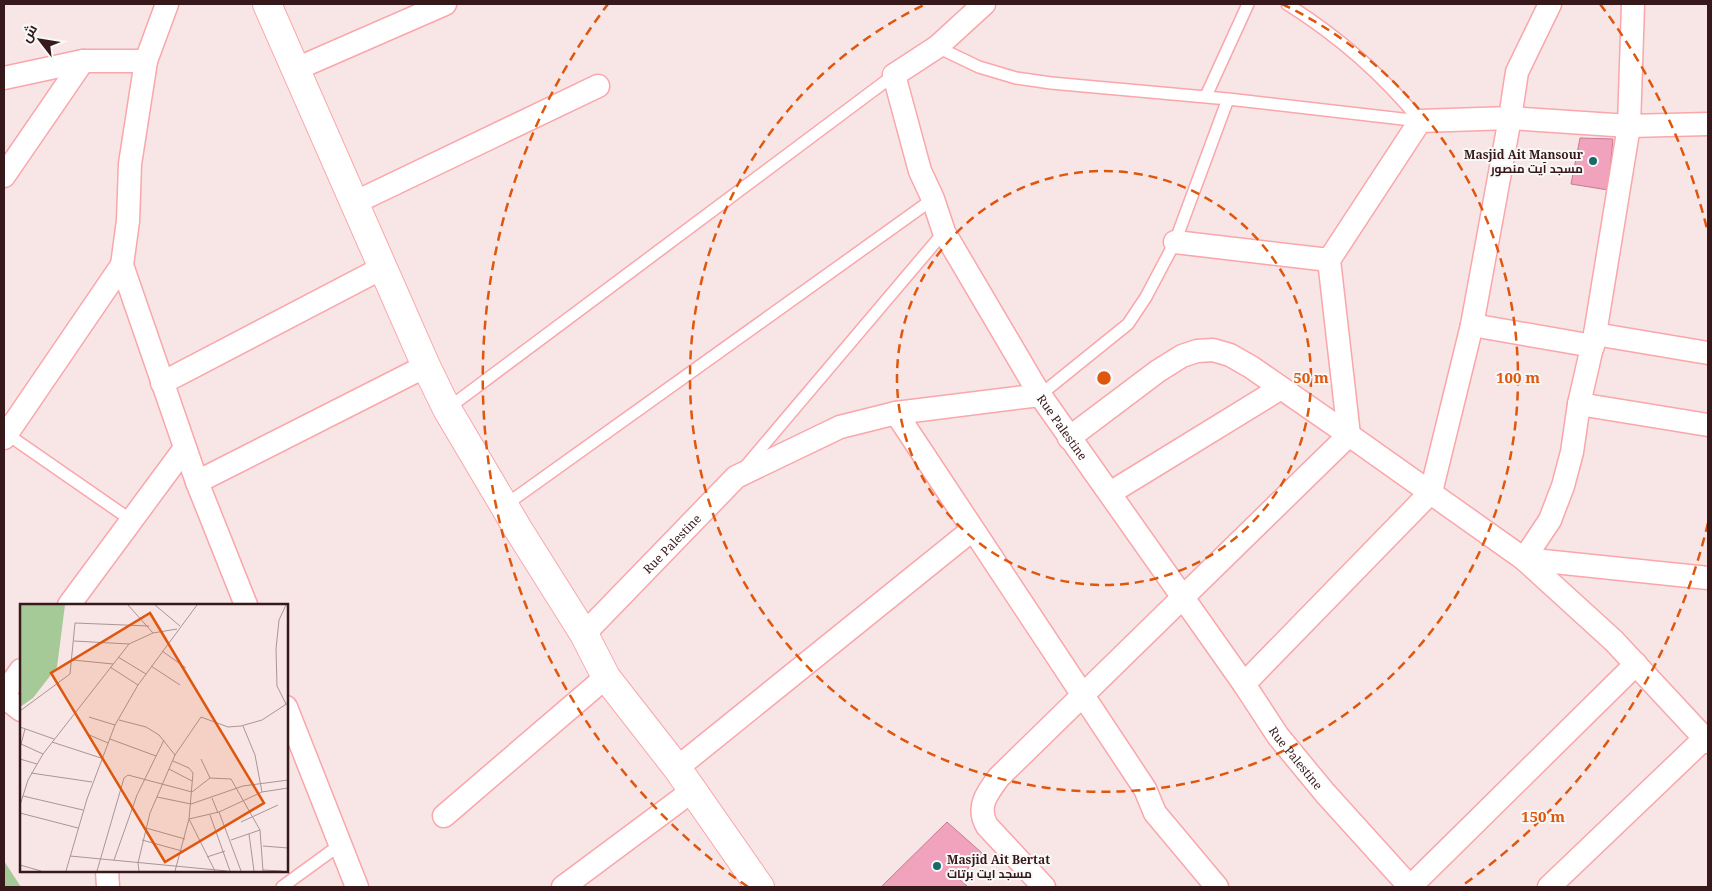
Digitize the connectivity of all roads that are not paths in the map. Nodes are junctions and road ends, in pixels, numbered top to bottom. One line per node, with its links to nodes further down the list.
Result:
1 (167, 4): 11 (street)
2 (267, 4): 12 (street)
3 (445, 4): 12 (street)
4 (984, 4): 9 (street)
5 (1248, 4): 16 (lane)
6 (1287, 4): 19 (lane)
7 (1550, 4): 18 (street)
8 (1633, 4): 21 (street)
9 (937, 47): 13 (street); 16 (lane)
10 (83, 61): 11 (street); 14 (street); 22 (street)
11 (146, 61): 28 (street)
12 (296, 69): 24 (street)
13 (894, 75): 23 (street); 38 (lane)
14 (4, 78)
15 (598, 86): 24 (street)
16 (1206, 96): 17 (lane)
17 (1228, 98): 19 (lane); 26 (lane)
18 (1510, 118): 19 (street); 21 (street); 30 (street)
19 (1420, 121): 27 (street)
20 (1708, 124): 21 (street)
21 (1629, 126): 31 (street)
22 (4, 176)
23 (933, 199): 25 (street); 49 (lane)
24 (354, 203): 29 (street)
25 (944, 232): 36 (street); 45 (lane)
26 (1174, 242): 27 (street); 36 (lane)
27 (1329, 260): 42 (street)
28 (122, 265): 34 (street); 41 (street)
29 (384, 267): 33 (street); 34 (street)
30 (1472, 325): 31 (street); 47 (street)
31 (1594, 340): 32 (street); 37 (street)
32 (1708, 352)
33 (426, 366): 38 (street); 46 (street)
34 (162, 383): 44 (street)
35 (1281, 388): 42 (street); 43 (street); 48 (street)
36 (1040, 395): 39 (street, Rue Palestine); 43 (street, Rue Palestine)
37 (1579, 404): 40 (street); 52 (street)
38 (447, 409): 49 (street)
39 (896, 413): 45 (street, Rue Palestine); 51 (street)
40 (1708, 425)
41 (5, 435): 50 (lane)
42 (1349, 435): 47 (street); 54 (street)
43 (1069, 438): 48 (street, Rue Palestine)
44 (186, 448): 46 (street); 50 (street)
45 (736, 477): 57 (street, Rue Palestine)
46 (197, 482): 56 (street)
47 (1431, 492): 52 (street); 61 (street)
48 (1110, 493): 54 (street, Rue Palestine)
49 (504, 506): 57 (street)
50 (131, 520): 55 (street)
51 (972, 530): 62 (street); 67 (street)
52 (1524, 559): 53 (street); 58 (street)
53 (1708, 578)
54 (1182, 597): 61 (street, Rue Palestine); 62 (street)
55 (70, 604)
56 (246, 604)
57 (584, 634): 60 (street)
58 (1636, 664): 66 (street); 79 (street)
59 (20, 672): 63 (street)
60 (606, 676): 67 (street); 69 (street)
61 (1244, 684): 79 (street, Rue Palestine)
62 (1083, 694): 77 (street); 78 (street)
63 (4, 696): 64 (street)
64 (20, 709)
65 (288, 712): 70 (street)
66 (1707, 740): 80 (street)
67 (676, 768): 68 (street)
68 (692, 791): 75 (street); 76 (street)
69 (444, 816)
70 (341, 844): 73 (lane); 74 (street)
71 (107, 871): 72 (street)
72 (108, 887)
73 (282, 887)
74 (357, 887)
75 (563, 887)
76 (760, 887)
77 (1044, 887)
78 (1217, 887)
79 (1410, 887)
80 (1549, 887)

